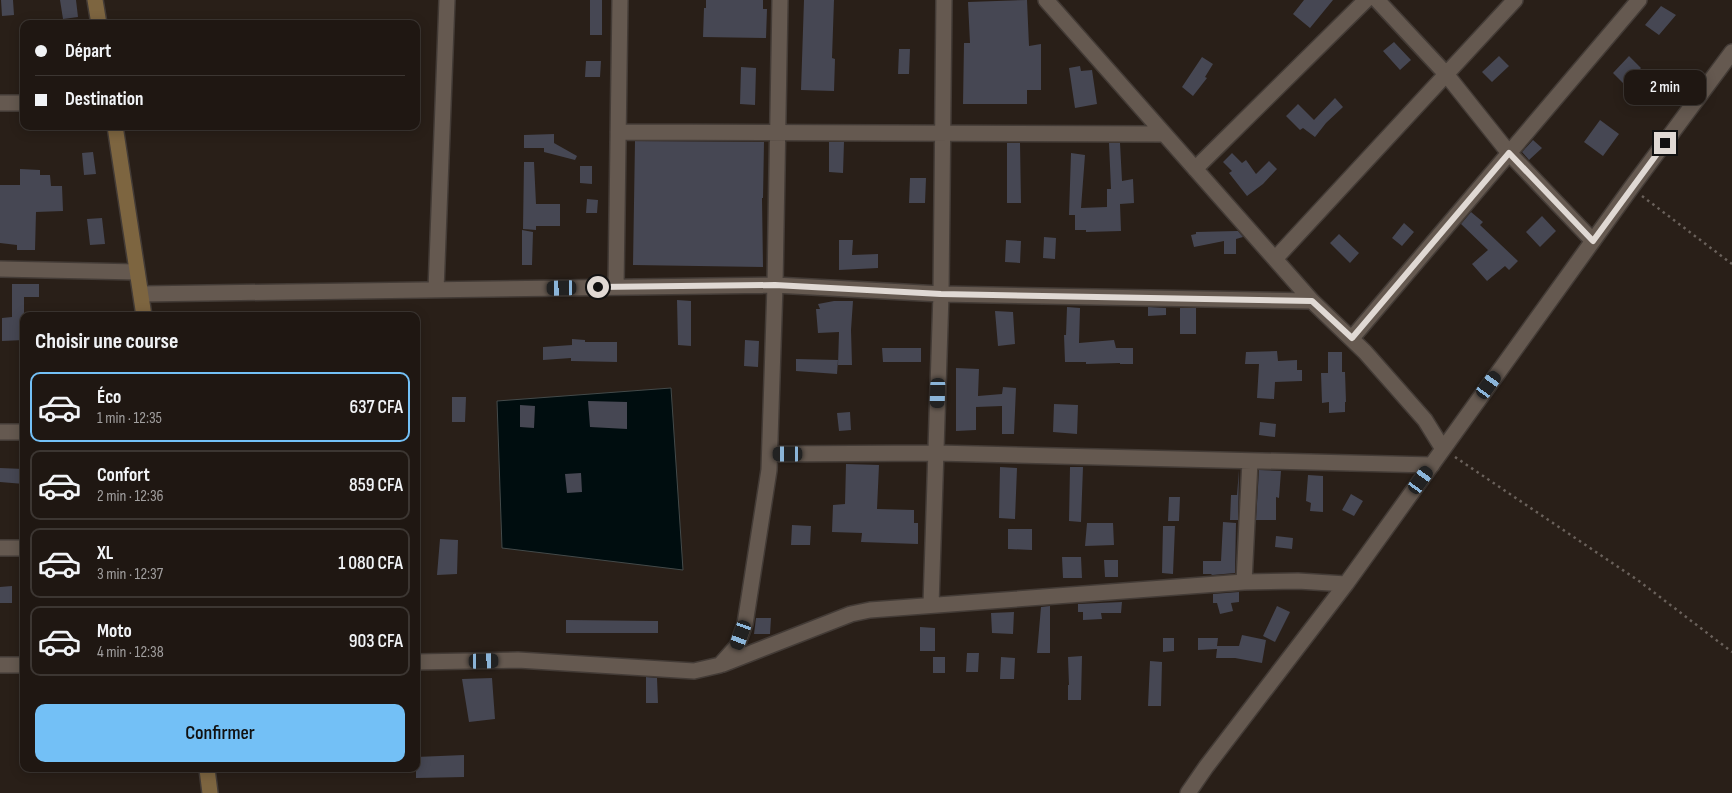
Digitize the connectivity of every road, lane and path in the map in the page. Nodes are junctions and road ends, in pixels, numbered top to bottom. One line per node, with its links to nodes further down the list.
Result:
1 (95, 0): 11 (main road)
2 (447, 0): 31 (street)
3 (620, 0): 18 (street)
4 (780, 0): 17 (street)
5 (944, 0): 19 (street)
6 (1046, 0): 20 (street)
7 (1366, 0): 22 (street)
8 (1377, 0): 13 (street)
9 (1515, 0): 13 (street)
10 (1639, 0): 21 (street)
11 (98, 20)
12 (1732, 52): 23 (street)
13 (1446, 74): 21 (street); 25 (street)
14 (0, 103): 15 (street)
15 (20, 103)
16 (115, 130): 28 (main road)
17 (778, 131): 18 (street); 19 (street); 29 (street)
18 (618, 132): 30 (street)
19 (943, 133): 20 (street); 33 (street)
20 (1164, 134): 22 (street)
21 (1509, 153): 24 (street); 36 (street)
22 (1195, 169): 25 (street)
23 (1631, 188): 24 (street); 26 (path)
24 (1593, 241): 39 (street)
25 (1275, 259): 34 (street)
26 (1732, 264)
27 (0, 269): 28 (street)
28 (137, 272): 32 (main road)
29 (775, 285): 30 (street); 33 (street); 41 (street)
30 (616, 287): 31 (street)
31 (436, 290): 32 (street)
32 (141, 294): 35 (main road)
33 (941, 294): 34 (street); 40 (street)
34 (1312, 301): 36 (street)
35 (143, 312)
36 (1352, 338): 39 (street)
37 (0, 432): 38 (street)
38 (20, 432)
39 (1443, 449): 43 (street); 49 (path)
40 (936, 453): 41 (street); 42 (street); 48 (street)
41 (770, 454): 53 (street)
42 (1250, 460): 43 (street); 46 (street)
43 (1432, 465): 47 (street)
44 (0, 548): 45 (street)
45 (20, 548)
46 (1244, 582): 47 (street); 48 (street)
47 (1346, 584): 56 (street)
48 (931, 605): 53 (street)
49 (1732, 652)
50 (420, 662): 53 (street)
51 (0, 665): 52 (street)
52 (20, 665)
53 (720, 665)
54 (206, 772): 55 (main road)
55 (210, 793)
56 (1188, 793)

